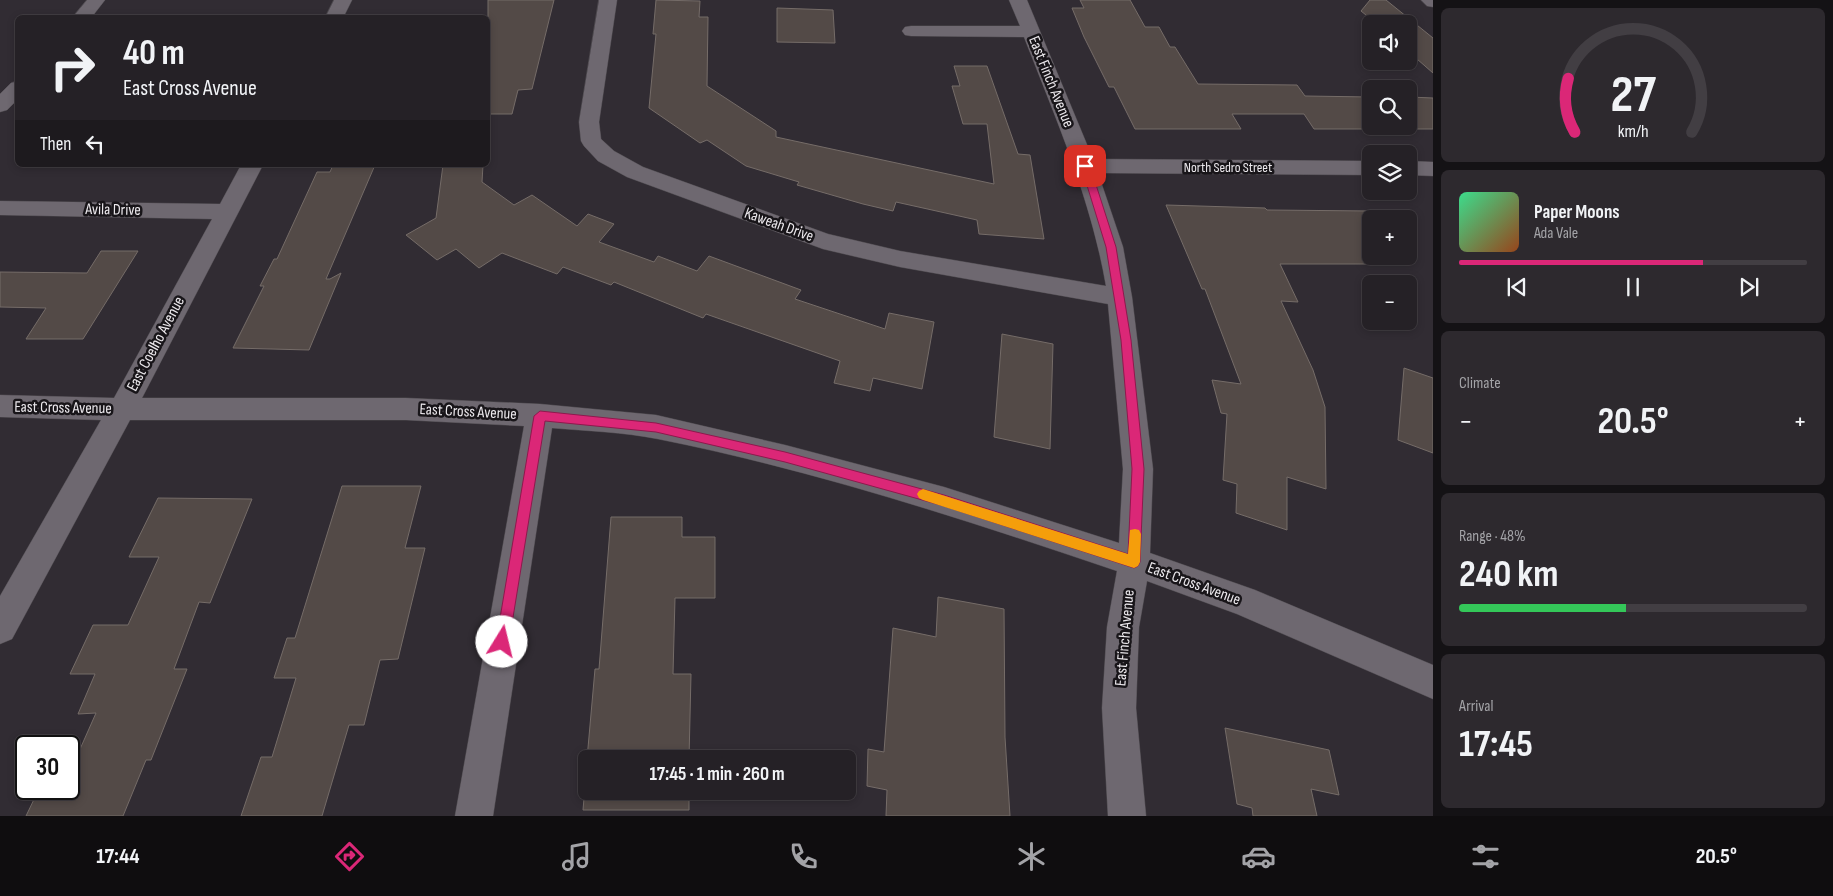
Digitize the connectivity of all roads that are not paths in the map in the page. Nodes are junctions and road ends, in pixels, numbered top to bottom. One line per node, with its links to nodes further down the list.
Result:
1 (96, 0): 7 (street)
2 (343, 0): 8 (street)
3 (608, 0): 20 (street, Kaweah Drive)
4 (1018, 0): 10 (street, East Finch Avenue)
5 (1430, 0): 6 (street)
6 (1433, 2)
7 (83, 15)
8 (336, 15)
9 (911, 31): 10 (street)
10 (1031, 32): 13 (street, East Finch Avenue)
11 (15, 90): 12 (street)
12 (0, 106)
13 (1085, 166): 15 (street, North Sedro Street); 20 (street, East Finch Avenue)
14 (251, 167): 19 (street, East Coelho Avenue)
15 (1362, 168)
16 (1417, 168): 17 (street)
17 (1433, 169)
18 (0, 208): 19 (street, Avila Drive)
19 (226, 212): 22 (street, East Coelho Avenue)
20 (1120, 297): 24 (street, East Finch Avenue)
21 (0, 406): 22 (street, East Cross Avenue)
22 (122, 409): 23 (street, East Cross Avenue); 25 (street, East Coelho Avenue)
23 (540, 416): 24 (street, East Cross Avenue); 27 (street)
24 (1134, 562): 26 (street, East Cross Avenue); 28 (street, East Finch Avenue)
25 (0, 628)
26 (1433, 682)
27 (474, 816)
28 (1127, 816)

